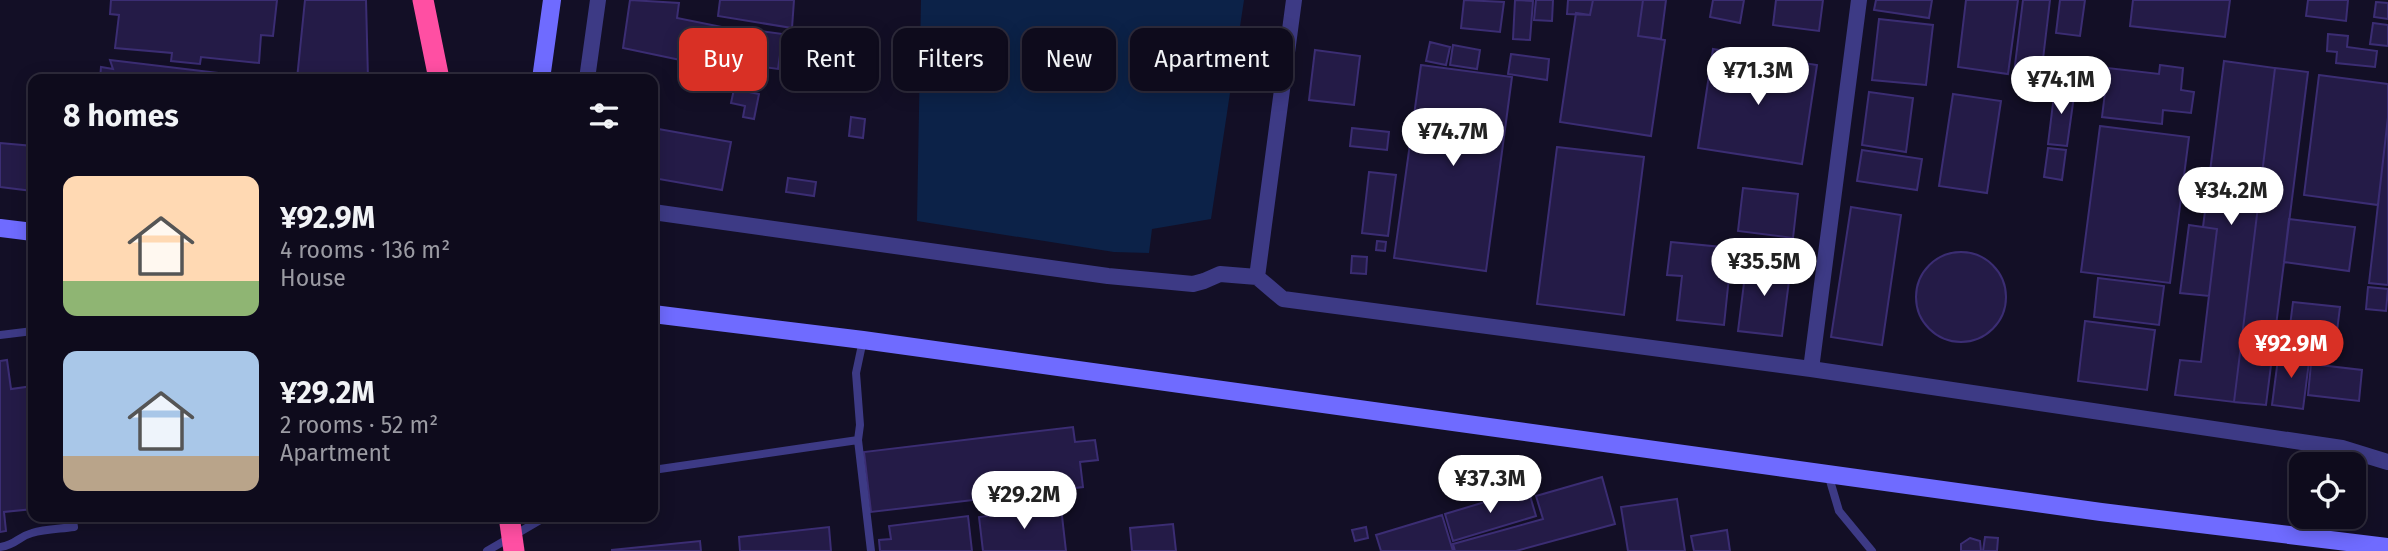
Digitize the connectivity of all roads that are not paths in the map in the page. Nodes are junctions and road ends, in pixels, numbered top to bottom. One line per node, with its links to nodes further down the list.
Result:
1 (423, 0): 7 (highway)
2 (436, 0): 8 (highway)
3 (552, 0): 9 (street)
4 (598, 0): 10 (street)
5 (1294, 0): 14 (street)
6 (1859, 0): 19 (street)
7 (438, 74)
8 (443, 74)
9 (542, 74)
10 (587, 74)
11 (658, 213): 14 (street)
12 (0, 228): 13 (street)
13 (28, 231)
14 (1257, 277): 19 (street)
15 (658, 315): 18 (street)
16 (28, 332): 17 (lane)
17 (0, 335)
18 (863, 341): 20 (lane); 23 (street)
19 (1811, 369): 21 (street)
20 (858, 440): 22 (lane); 31 (lane)
21 (2388, 463)
22 (658, 469)
23 (1828, 474): 28 (street); 32 (lane)
24 (73, 522): 27 (lane)
25 (510, 522): 30 (highway, bridge)
26 (537, 522): 29 (lane)
27 (0, 547)
28 (2388, 547)
29 (487, 551)
30 (514, 551)
31 (871, 551)
32 (1872, 551)

